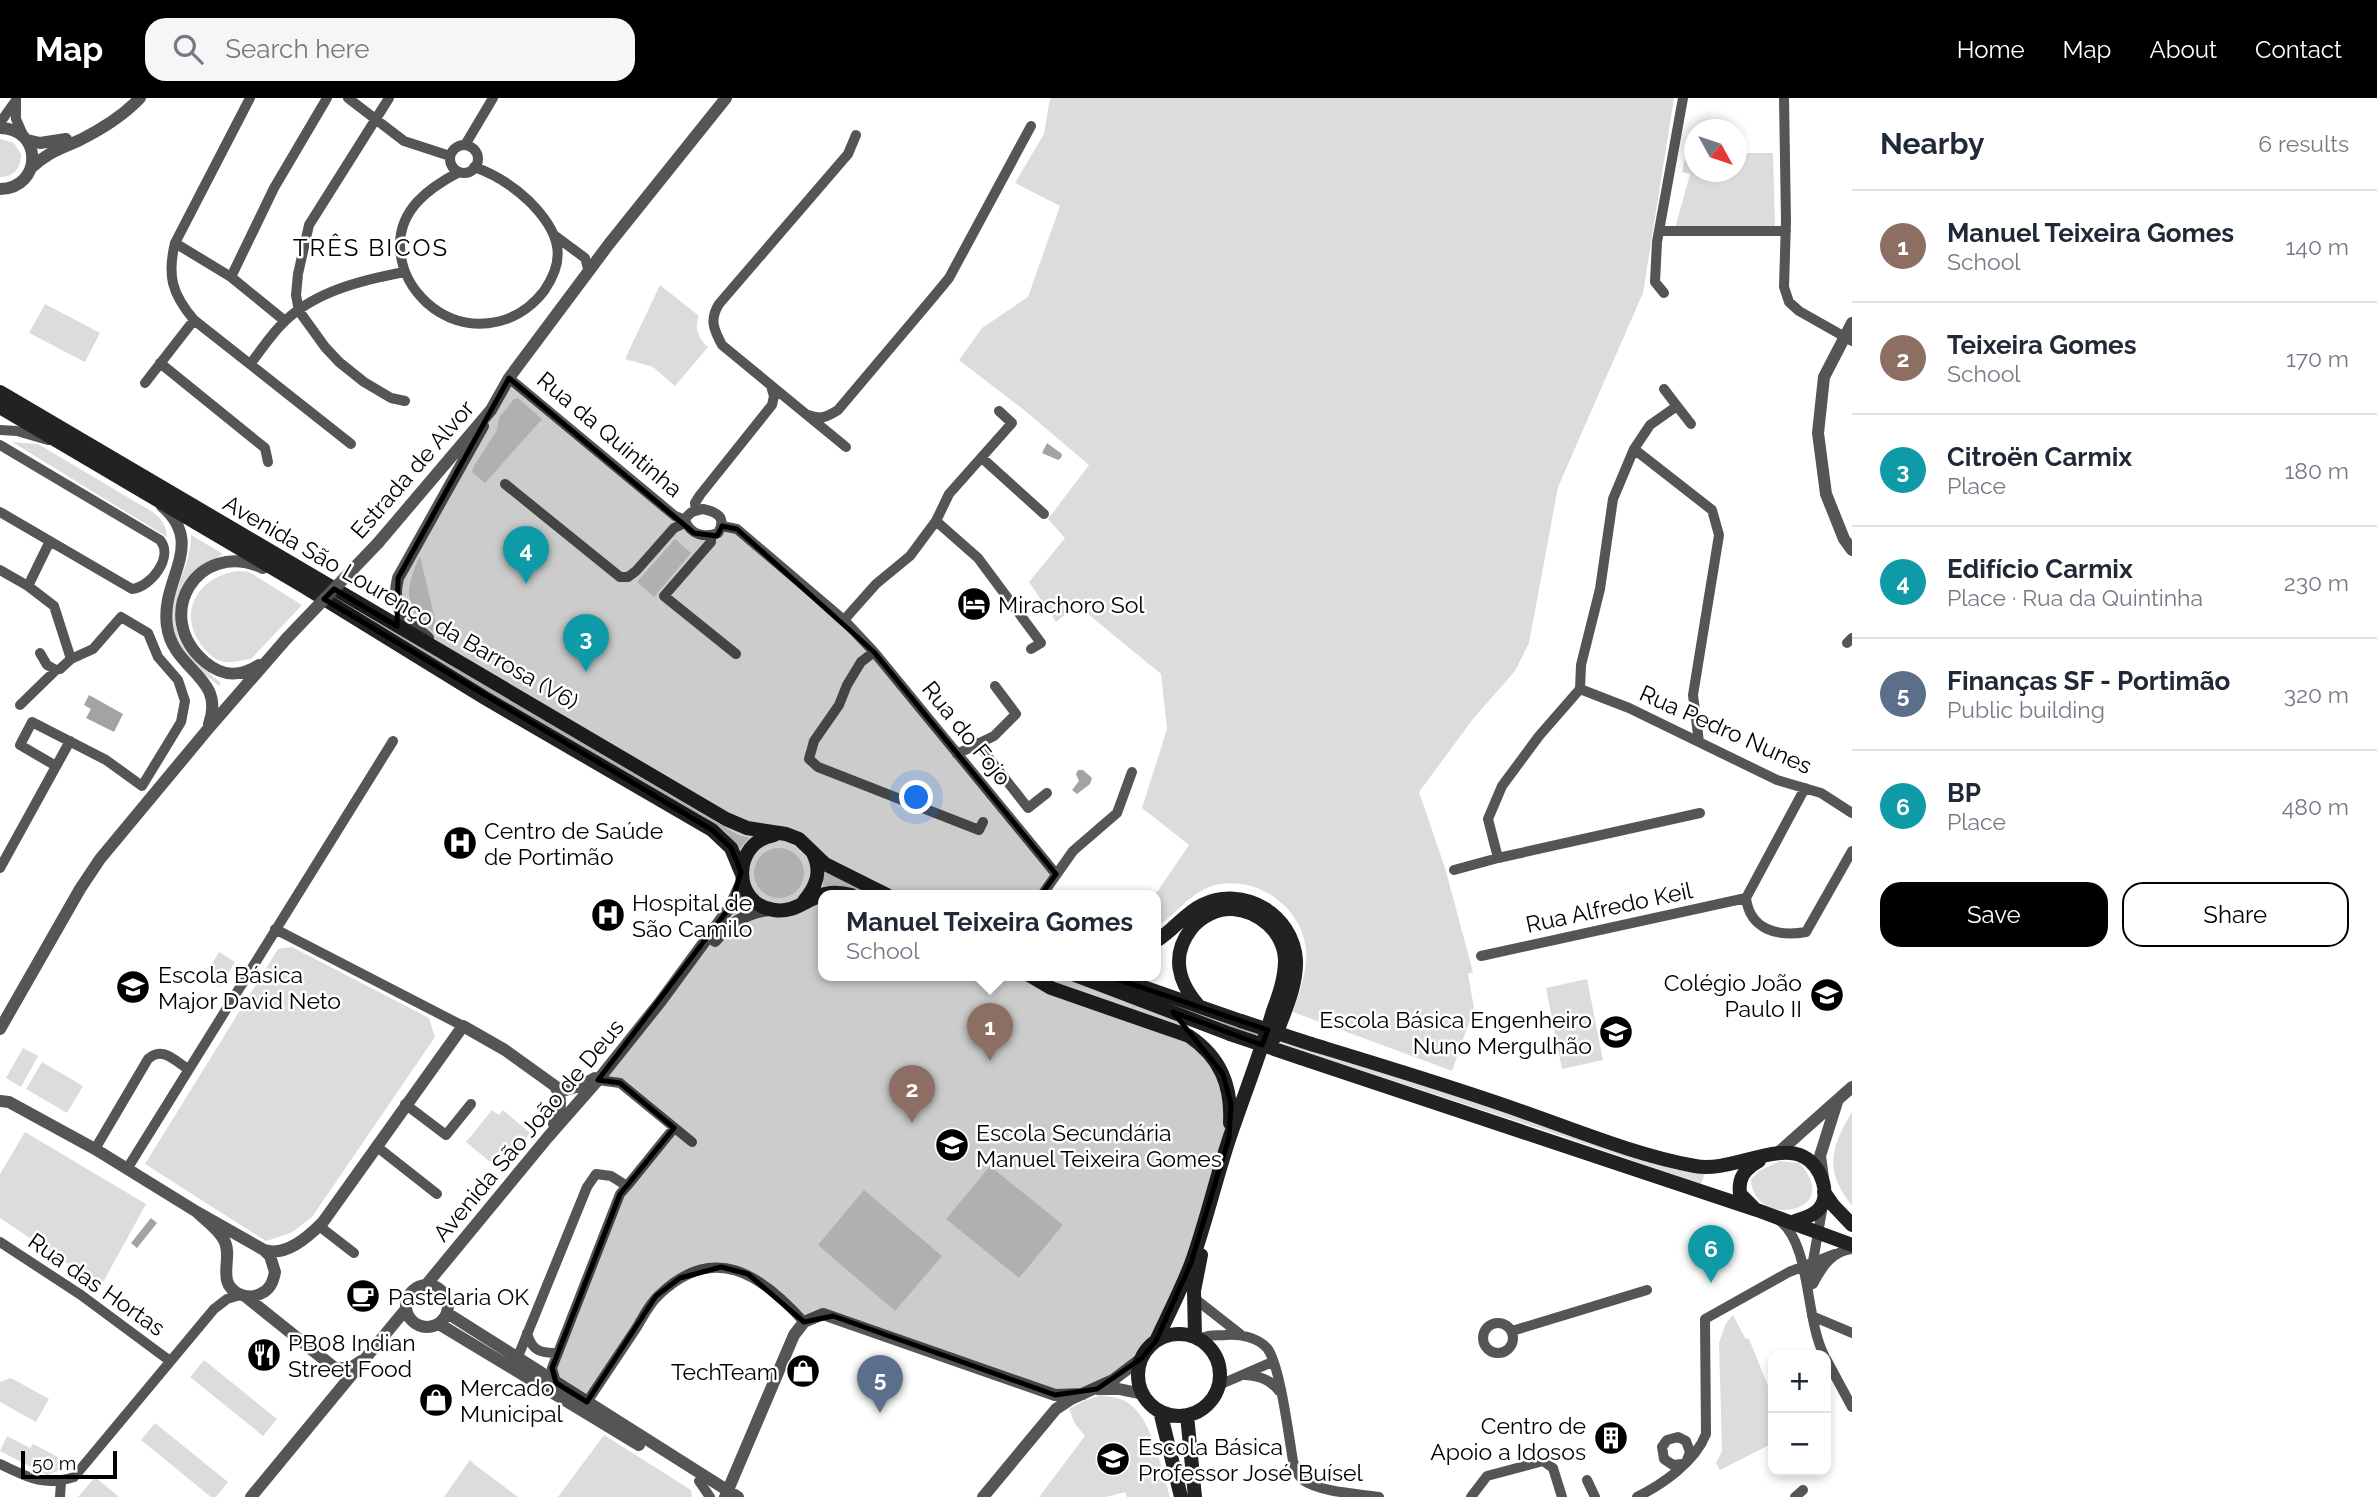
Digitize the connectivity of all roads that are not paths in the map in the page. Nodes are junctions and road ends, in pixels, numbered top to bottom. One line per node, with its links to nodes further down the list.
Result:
1 (16, 98): 12 (street); 16 (street)
2 (140, 98): 14 (street)
3 (250, 98): 26 (street)
4 (327, 98): 32 (street)
5 (348, 98): 11 (street)
6 (389, 98): 11 (street)
7 (493, 98): 17 (street)
8 (726, 98): 27 (street, Estrada de Alvor)
9 (1683, 98): 24 (street)
10 (1784, 98): 23 (street)
11 (374, 121): 18 (street); 34 (street)
12 (0, 125): 16 (street)
13 (1031, 126): 52 (street)
14 (97, 131): 16 (street); 20 (street)
15 (856, 135): 43 (street)
16 (25, 138): 20 (street)
17 (465, 145): 18 (street); 19 (street)
18 (450, 156): 21 (street)
19 (474, 167): 21 (street); 25 (street)
20 (31, 168): 22 (street)
21 (459, 172): 30 (street)
22 (0, 189)
23 (1786, 230): 24 (street); 38 (street)
24 (1659, 231): 33 (street)
25 (554, 234): 28 (street); 29 (street)
26 (175, 243): 32 (street); 35 (street)
27 (600, 257): 28 (street); 31 (street, Estrada de Alvor)
28 (585, 258): 29 (street); 31 (street)
29 (555, 270): 30 (street)
30 (404, 272): 34 (street)
31 (589, 272): 41 (street, Estrada de Alvor)
32 (231, 277): 36 (street)
33 (1664, 293)
34 (299, 311): 36 (street); 46 (street)
35 (194, 320): 39 (street); 40 (street)
36 (285, 321): 40 (street)
37 (1852, 323): 38 (street)
38 (1848, 339): 73 (street)
39 (160, 363): 42 (street); 62 (street)
40 (251, 363): 56 (street)
41 (509, 378): 50 (street, Estrada de Alvor); 69 (street, Rua da Quintinha)
42 (145, 383)
43 (771, 386): 47 (street); 53 (street)
44 (1664, 388): 48 (street)
45 (0, 392): 82 (main road, Avenida São Lourenço da Barrosa (V6))
46 (405, 401)
47 (795, 405): 52 (street); 53 (street)
48 (1677, 406): 54 (street); 60 (street)
49 (0, 407): 57 (main road, Avenida São Lourenço da Barrosa (V6))
50 (491, 410): 82 (street); 84 (street, Estrada de Alvor, bridge)
51 (999, 411): 61 (street)
52 (806, 414): 59 (street)
53 (762, 420): 65 (street)
54 (1691, 424)
55 (0, 430): 57 (street)
56 (351, 443)
57 (62, 444): 64 (main road, Avenida São Lourenço da Barrosa (V6))
58 (0, 445): 72 (street)
59 (846, 447)
60 (1633, 449): 87 (street); 92 (street)
61 (982, 457): 67 (street); 68 (street)
62 (268, 462)
63 (505, 484): 69 (street, Rua da Quintinha)
64 (151, 496): 76 (main road, Avenida São Lourenço da Barrosa (V6)); 89 (street)
65 (695, 510): 69 (street); 70 (street)
66 (0, 512): 72 (street)
67 (1044, 514)
68 (936, 521): 77 (street); 78 (street)
69 (685, 522): 71 (street)
70 (722, 526): 71 (street); 77 (street)
71 (711, 535): 81 (street)
72 (50, 541): 75 (street)
73 (1852, 550)
74 (0, 570): 75 (street)
75 (28, 586): 83 (street)
76 (303, 586): 84 (street); 109 (main road, Avenida São Lourenço da Barrosa (V6))
77 (844, 620): 79 (street, Rua do Fojo)
78 (1031, 649)
79 (874, 652): 94 (street, Rua do Fojo); 101 (street)
80 (40, 653): 85 (street)
81 (736, 654)
82 (448, 656): 102 (main road, Avenida São Lourenço da Barrosa (V6))
83 (71, 659): 85 (street); 90 (street)
84 (268, 659): 89 (street, Estrada de Alvor)
85 (56, 670): 88 (street)
86 (995, 686): 93 (street)
87 (1580, 689): 92 (street, Rua Pedro Nunes); 105 (street)
88 (20, 705)
89 (208, 729): 125 (street, Estrada de Alvor)
90 (70, 741): 95 (street); 95 (street)
91 (394, 741): 116 (street)
92 (1699, 742): 97 (street, Rua Pedro Nunes)
93 (977, 743): 94 (street); 98 (street)
94 (957, 754): 108 (street, Rua do Fojo)
95 (56, 766): 106 (street)
96 (1132, 772): 108 (street)
97 (1805, 788): 100 (street, Rua Pedro Nunes); 113 (street)
98 (1047, 793)
99 (1700, 813): 105 (street)
100 (1852, 813)
101 (983, 822)
102 (786, 834): 103 (main road, Avenida São Lourenço da Barrosa (V6)); 109 (main road)
103 (805, 843): 110 (main road, Avenida São Lourenço da Barrosa (V6)); 114 (main road)
104 (1852, 851): 113 (street)
105 (1498, 858): 107 (street)
106 (0, 868)
107 (1454, 870)
108 (1056, 874): 111 (street)
109 (741, 877): 115 (main road, Avenida São Lourenço da Barrosa (V6)); 122 (street)
110 (877, 890)
111 (1045, 890)
112 (818, 896): 114 (main road)
113 (1746, 898): 118 (street, Rua Alfredo Keil)
114 (801, 904): 115 (main road)
115 (771, 910): 122 (street)
116 (275, 929): 124 (street); 126 (street)
117 (1161, 938): 166 (main road)
118 (1481, 956)
119 (1039, 981): 138 (main road)
120 (1091, 981): 147 (main road, bridge)
121 (1127, 981): 123 (main road)
122 (661, 1001): 127 (street, Avenida São João de Deus)
123 (1198, 1005): 138 (main road); 142 (main road, bridge)
124 (463, 1026): 128 (street); 133 (street)
125 (0, 1029)
126 (188, 1069): 141 (street); 143 (street)
127 (601, 1076): 128 (street); 135 (street, Avenida São João de Deus); 136 (street)
128 (557, 1087): 135 (street); 137 (street)
129 (1852, 1087): 132 (street)
130 (0, 1090): 131 (street)
131 (5, 1102): 141 (street)
132 (1837, 1102): 142 (street); 145 (street)
133 (405, 1104): 134 (street); 140 (street)
134 (471, 1104)
135 (565, 1117): 137 (street, Avenida São João de Deus)
136 (674, 1128): 139 (street); 144 (street)
137 (548, 1137): 162 (street, Avenida São João de Deus)
138 (1229, 1138): 179 (main road)
139 (692, 1142)
140 (376, 1146): 146 (street); 151 (street)
141 (95, 1149): 143 (street)
142 (1775, 1154): 145 (main road); 147 (main road)
143 (127, 1169): 148 (street)
144 (627, 1186): 175 (street); 182 (street)
145 (1824, 1192): 149 (main road); 150 (main road); 152 (street)
146 (437, 1194)
147 (1757, 1210): 149 (main road)
148 (197, 1212): 155 (street); 158 (street)
149 (1786, 1221): 152 (main road); 160 (street)
150 (1852, 1225)
151 (319, 1226): 155 (street); 156 (street)
152 (1818, 1234): 154 (main road); 159 (street)
153 (0, 1242): 185 (street, Rua das Hortas)
154 (1852, 1247): 157 (street)
155 (262, 1249): 158 (street); 165 (street)
156 (354, 1253)
157 (1835, 1254): 159 (street); 164 (street)
158 (227, 1261): 161 (street)
159 (1813, 1263): 160 (street); 164 (street)
160 (1802, 1267): 164 (street); 219 (street)
161 (225, 1277): 165 (street); 167 (street)
162 (433, 1287): 168 (street); 169 (street)
163 (1647, 1290): 174 (street)
164 (1807, 1295): 170 (street)
165 (243, 1296): 167 (street); 188 (street)
166 (1194, 1298): 177 (street); 178 (main road)
167 (214, 1309): 185 (street)
168 (406, 1309): 172 (street); 181 (street)
169 (447, 1313): 173 (street); 184 (street)
170 (1812, 1316): 176 (street); 180 (street)
171 (804, 1322): 192 (street); 198 (street); 204 (street)
172 (415, 1323): 173 (street); 181 (street)
173 (439, 1324): 205 (street)
174 (1512, 1331)
175 (527, 1333): 182 (street); 184 (street)
176 (1852, 1333)
177 (1243, 1336): 178 (street); 186 (street)
178 (1197, 1338): 179 (main road); 191 (main road)
179 (1156, 1341): 183 (main road)
180 (1823, 1350)
181 (371, 1352): 188 (street); 197 (street)
182 (558, 1353): 190 (street)
183 (1142, 1358): 193 (street); 195 (main road)
184 (517, 1359): 190 (street)
185 (170, 1361): 207 (street)
186 (1272, 1362): 189 (street); 196 (street)
187 (1831, 1368): 199 (street)
188 (336, 1369): 197 (street)
189 (1245, 1375): 191 (street); 196 (street)
190 (556, 1383): 198 (street)
191 (1219, 1385): 201 (main road)
192 (1033, 1387): 194 (street); 202 (street)
193 (1097, 1389): 194 (street); 195 (street)
194 (1083, 1394): 202 (street)
195 (1143, 1394): 200 (main road)
196 (1282, 1394): 215 (street)
197 (335, 1395): 210 (street)
198 (587, 1402): 205 (street)
199 (1852, 1407)
200 (1160, 1411): 201 (main road); 213 (main road)
201 (1187, 1415): 214 (main road)
202 (1046, 1419): 212 (street)
203 (0, 1464): 207 (street)
204 (740, 1464): 205 (street); 208 (street)
205 (703, 1479): 208 (street); 211 (street)
206 (1587, 1480): 218 (street)
207 (61, 1482): 209 (street)
208 (728, 1495)
209 (60, 1497)
210 (251, 1497)
211 (710, 1497)
212 (983, 1497)
213 (1181, 1497)
214 (1195, 1497)
215 (1379, 1497)
216 (1471, 1497): 217 (street)
217 (1562, 1497)
218 (1595, 1497)
219 (1637, 1497)

